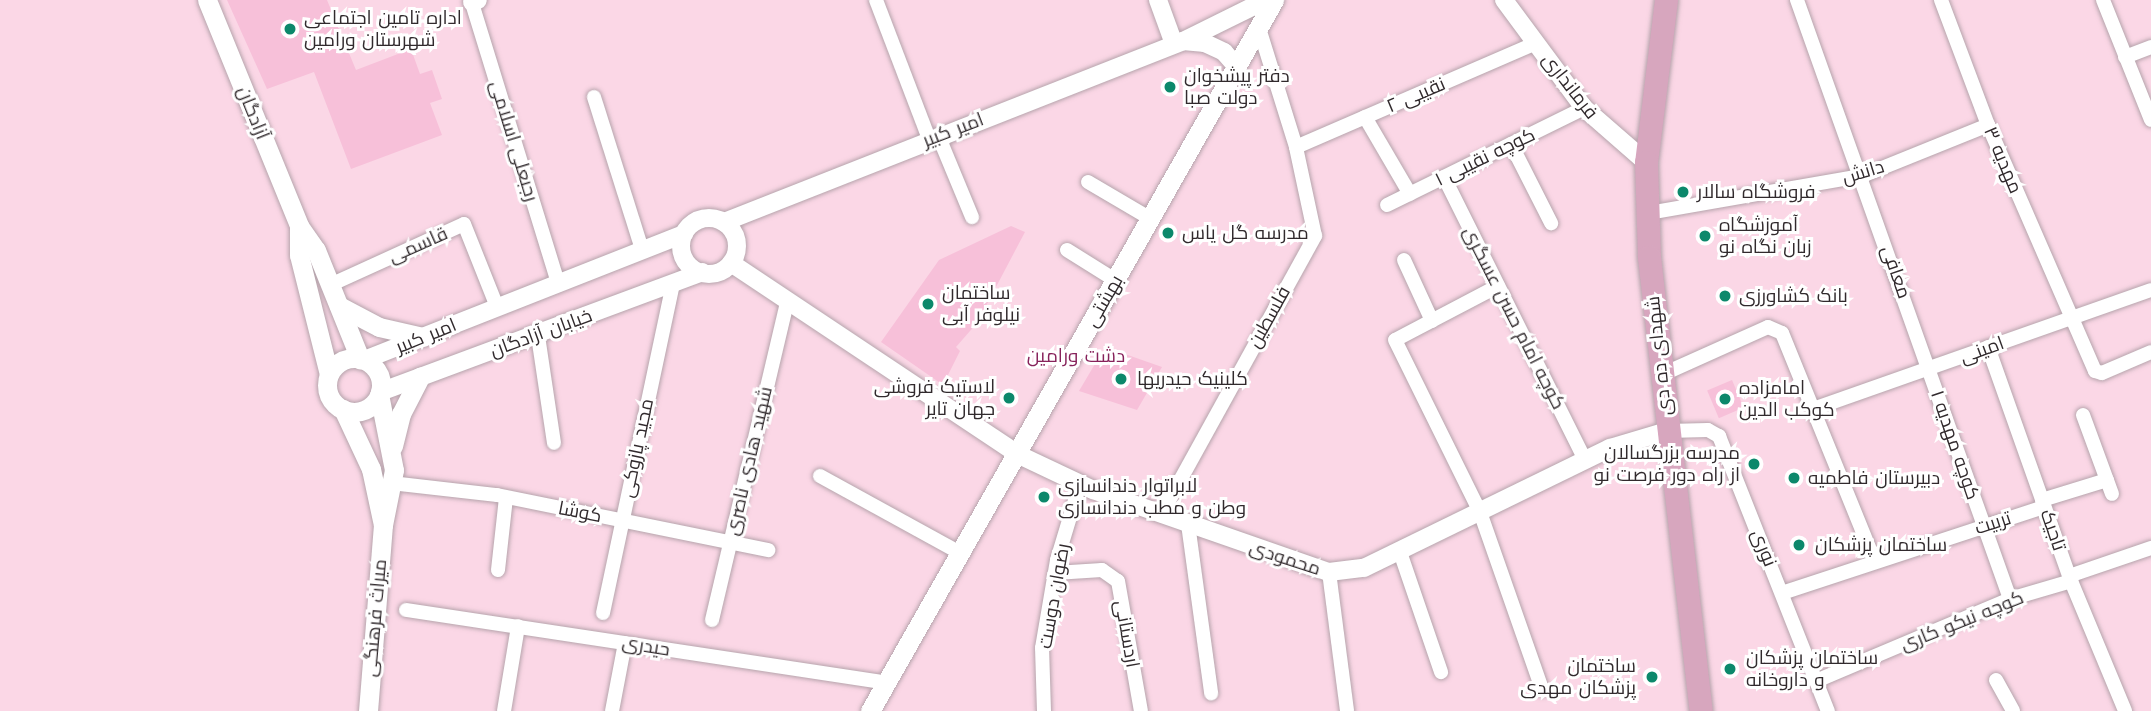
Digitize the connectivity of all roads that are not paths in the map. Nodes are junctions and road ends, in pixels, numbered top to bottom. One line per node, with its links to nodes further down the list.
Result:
1 (207, 0): 37 (main road, آزادگان)
2 (876, 0): 23 (street)
3 (1158, 0): 13 (street)
4 (1266, 0): 13 (street, امیر کبیر)
5 (1274, 0): 12 (main road, بهشتی)
6 (1504, 0): 14 (street, فرمانداری)
7 (1666, 0): 26 (main road, شهدای ده دی)
8 (1797, 0): 27 (street, معافی)
9 (1941, 0): 22 (street, مهدیه ۳)
10 (2103, 0): 16 (street)
11 (473, 1): 45 (street, رجبعلی اسلامی)
12 (1259, 28): 17 (main road, بهشتی); 25 (street, فلسطین)
13 (1179, 42): 17 (street); 23 (street, امیر کبیر)
14 (1536, 43): 19 (street, فرمانداری); 20 (street, نقیبی ۲)
15 (2151, 47): 16 (street)
16 (2125, 57): 21 (street)
17 (1237, 67): 34 (main road, بهشتی)
18 (594, 97): 39 (street)
19 (1584, 108): 24 (street, کوچه نقیبی ۱); 26 (street, فرمانداری)
20 (1365, 117): 25 (street, نقیبی ۲); 30 (street)
21 (2151, 120)
22 (1988, 125): 27 (street, دانش); 53 (street, مهدیه ۳)
23 (933, 137): 33 (street); 35 (street, امیر کبیر)
24 (1511, 144): 28 (street, کوچه نقیبی ۱); 36 (street)
25 (1296, 146): 81 (street, فلسطین)
26 (1646, 162): 32 (main road, شهدای ده دی)
27 (1862, 176): 32 (street, دانش); 60 (street, معافی)
28 (1444, 177): 30 (street, کوچه نقیبی ۱); 48 (street, کوچه امام حسن عسگری)
29 (1088, 181): 34 (street)
30 (1410, 194): 31 (street, کوچه نقیبی ۱)
31 (1387, 205)
32 (1649, 213): 62 (main road, شهدای ده دی)
33 (972, 218)
34 (1151, 219): 44 (main road, بهشتی)
35 (723, 222): 38 (street); 42 (street)
36 (1551, 223)
37 (299, 226): 47 (main road); 61 (main road)
38 (684, 234): 39 (street, امیر کبیر); 43 (street)
39 (642, 249): 45 (street, امیر کبیر)
40 (1066, 250): 44 (street)
41 (1404, 260): 54 (street)
42 (731, 263): 43 (street); 50 (street)
43 (702, 272): 46 (street, خیابان آزادگان)
44 (1115, 280): 71 (main road, بهشتی)
45 (558, 283): 52 (street, امیر کبیر)
46 (673, 284): 55 (street, خیابان آزادگان); 82 (street, مجید پازوکی)
47 (330, 285): 51 (main road); 52 (street, قاسمی)
48 (1498, 286): 54 (street); 72 (street, کوچه امام حسن عسگری)
49 (2151, 290): 53 (street, امینی)
50 (787, 302): 71 (street); 86 (street, شهید هادی ناصری)
51 (339, 306): 56 (main road); 59 (main road)
52 (497, 307): 56 (street, امیر کبیر)
53 (2070, 319): 57 (street, امینی); 58 (street, مهدیه ۳)
54 (1432, 321): 80 (street)
55 (538, 336): 63 (street, خیابان آزادگان); 69 (street)
56 (423, 337): 59 (street, امیر کبیر)
57 (1988, 347): 60 (street, امینی); 79 (street, تاجیک)
58 (2151, 352)
59 (362, 359): 61 (main road); 64 (main road)
60 (1929, 369): 66 (street, امینی); 85 (street, کوچه مهدیه ۱)
61 (329, 374): 65 (main road)
62 (1661, 375): 66 (street); 68 (main road, شهدای ده دی)
63 (420, 377): 64 (street, خیابان آزادگان); 70 (main road)
64 (379, 393): 65 (main road); 70 (main road)
65 (343, 409): 83 (main road)
66 (1813, 409): 91 (street)
67 (2083, 415): 74 (street)
68 (1667, 430): 72 (street, محمودی); 96 (street, نوری); 116 (main road, شهدای ده دی)
69 (554, 443)
70 (391, 454): 75 (main road)
71 (1017, 454): 76 (street, محمودی); 90 (main road, بهشتی)
72 (1585, 460): 80 (street, محمودی)
73 (820, 476): 90 (street)
74 (2107, 480): 77 (street); 79 (street, تربیت)
75 (391, 483): 78 (street, کوشا); 83 (main road)
76 (1080, 484): 81 (street, محمودی); 94 (street, رضوان دوست)
77 (2112, 494)
78 (506, 497): 82 (street, کوشا); 92 (street)
79 (2043, 503): 85 (street, تربیت); 95 (street, تاجیک)
80 (1480, 512): 89 (street, محمودی); 107 (street)
81 (1161, 515): 84 (street, محمودی)
82 (622, 520): 86 (street, کوشا); 99 (street, مجید پازوکی)
83 (383, 524): 110 (main road, میراث فرهنگی)
84 (1188, 524): 93 (street, محمودی); 108 (street)
85 (1983, 527): 91 (street, تربیت); 97 (street, کوچه مهدیه ۱)
86 (730, 542): 88 (street, کوشا); 100 (street, شهید هادی ناصری)
87 (2151, 548): 95 (street, کوچه نیکو کاری)
88 (768, 550)
89 (1401, 552): 93 (street, محمودی); 103 (street)
90 (960, 553): 106 (main road, بهشتی)
91 (1875, 562): 96 (street, تربیت)
92 (498, 570)
93 (1329, 572): 115 (street)
94 (1055, 573): 113 (street, رضوان دوست); 114 (street, اردستانی)
95 (2070, 578): 97 (street, کوچه نیکو کاری); 119 (street, تاجیک)
96 (1782, 593): 105 (street, نوری)
97 (2011, 599): 105 (street, کوچه نیکو کاری)
98 (406, 610): 101 (street, حیدری)
99 (603, 613)
100 (712, 620)
101 (518, 626): 102 (street, حیدری); 111 (street)
102 (625, 643): 106 (street, حیدری); 112 (street)
103 (1440, 672)
104 (1996, 680): 118 (street)
105 (1816, 681): 117 (street, نوری)
106 (886, 682): 109 (main road, بهشتی)
107 (1542, 689)
108 (1211, 693)
109 (873, 710)
110 (368, 711)
111 (504, 711)
112 (612, 711)
113 (1044, 711)
114 (1140, 711)
115 (1347, 711)
116 (1701, 711)
117 (1828, 711)
118 (2013, 711)
119 (2125, 711)

